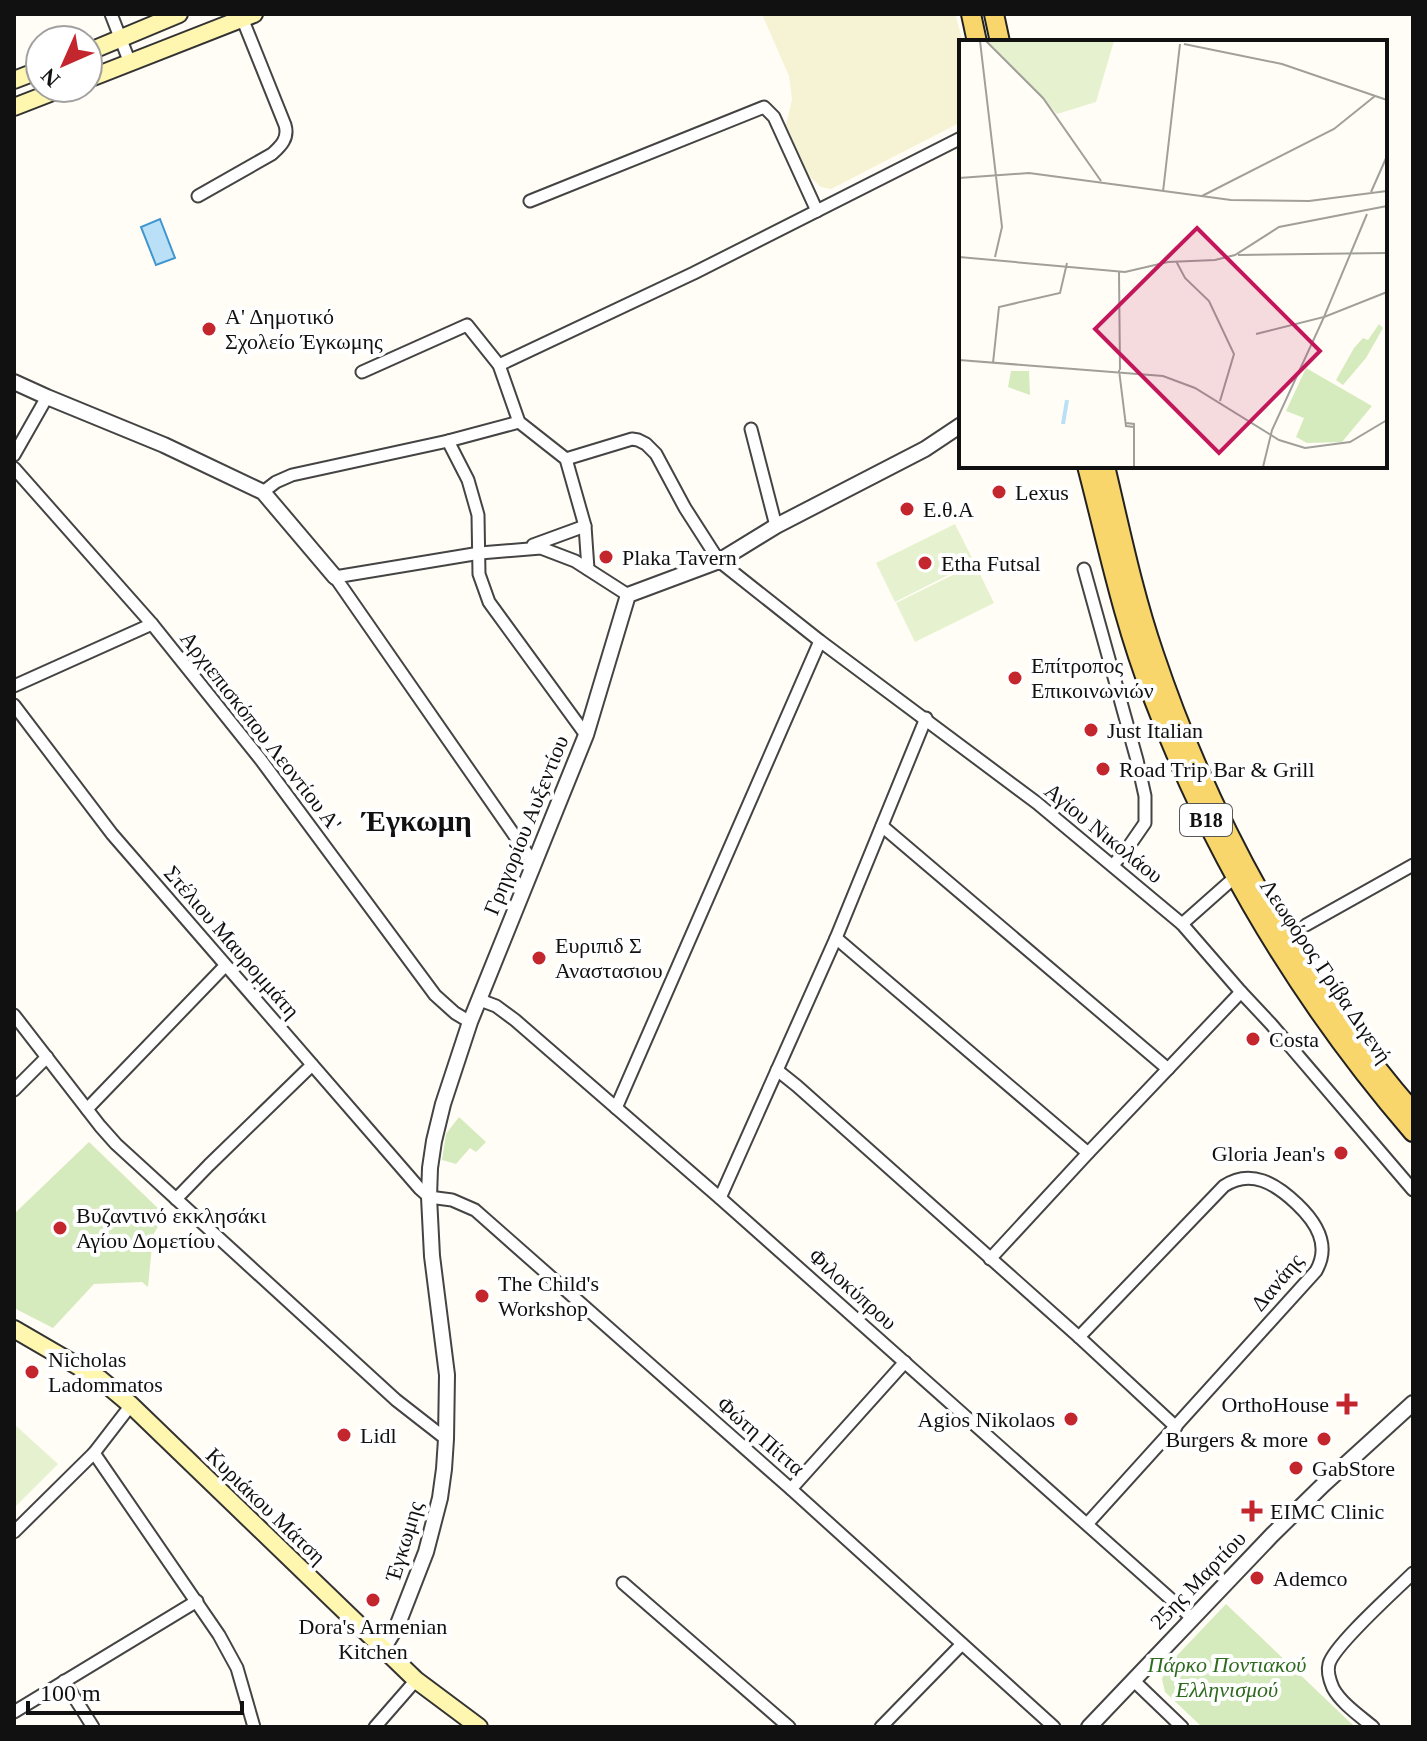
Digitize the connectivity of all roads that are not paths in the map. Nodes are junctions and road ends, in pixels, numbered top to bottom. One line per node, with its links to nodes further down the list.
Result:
1 (111, 14): 6 (street)
2 (179, 14): 6 (main road)
3 (971, 14): 7 (main road)
4 (994, 14): 8 (main road)
5 (248, 16): 10 (main road); 13 (street)
6 (121, 39): 9 (main road); 10 (street)
7 (977, 40)
8 (1000, 40)
9 (104, 46)
10 (130, 63): 11 (main road)
11 (104, 73)
12 (959, 139): 15 (street)
13 (198, 196)
14 (530, 201): 15 (street)
15 (817, 211): 16 (street)
16 (499, 365): 17 (street); 20 (street)
17 (362, 372)
18 (14, 382): 19 (street)
19 (47, 397): 24 (street); 29 (street)
20 (519, 422): 23 (street); 25 (street)
21 (959, 426): 31 (street)
22 (751, 429): 31 (street)
23 (448, 441): 29 (street); 33 (street)
24 (14, 455)
25 (566, 459): 30 (street); 34 (street, Αγίου Νικολάου)
26 (14, 468): 39 (street, Αρχιεπισκόπου Λεοντίου Α')
27 (1088, 468): 49 (main road, Λεωφόρος Γρίβα Διγενή / B18)
28 (1106, 468): 65 (main road, Λεωφόρος Γρίβα Διγενή / B18)
29 (263, 492): 37 (street)
30 (585, 526): 32 (street); 35 (street)
31 (776, 526): 34 (street)
32 (524, 548): 33 (street); 35 (street)
33 (480, 553): 37 (street); 44 (street)
34 (719, 561): 38 (street); 40 (street, Αγίου Νικολάου)
35 (588, 569): 38 (street)
36 (1084, 569): 47 (street)
37 (335, 577): 46 (street)
38 (628, 595): 44 (street, Γρηγορίου Αυξεντίου)
39 (152, 624): 41 (street); 57 (street, Αρχιεπισκόπου Λεοντίου Α')
40 (820, 641): 43 (street, Αγίου Νικολάου); 63 (street)
41 (14, 686)
42 (14, 705): 53 (street, Στέλιου Μαυρομμάτη)
43 (926, 718): 45 (street); 47 (street, Αγίου Νικολάου)
44 (586, 735): 46 (street, Γρηγορίου Αυξεντίου)
45 (882, 826): 52 (street); 60 (street)
46 (533, 862): 55 (street, Γρηγορίου Αυξεντίου)
47 (1113, 865): 50 (street, Αγίου Νικολάου)
48 (1413, 865): 51 (street)
49 (1235, 877): 50 (street); 66 (main road, Λεωφόρος Γρίβα Διγενή / B18)
50 (1182, 924): 54 (street, Αγίου Νικολάου)
51 (1306, 925)
52 (836, 938): 61 (street); 67 (street)
53 (225, 966): 59 (street, Στέλιου Μαυρομμάτη); 64 (street)
54 (1241, 992): 60 (street); 68 (street, Αγίου Νικολάου)
55 (480, 1000): 57 (street, Γρηγορίου Αυξεντίου); 63 (street, Φιλοκύπρου)
56 (14, 1015): 58 (street)
57 (470, 1022): 69 (street, Γρηγορίου Αυξεντίου)
58 (47, 1057): 62 (street); 64 (street)
59 (312, 1065): 69 (street, Στέλιου Μαυρομμάτη); 71 (street)
60 (1168, 1069): 67 (street)
61 (777, 1070): 70 (street); 72 (street)
62 (14, 1090)
63 (616, 1108): 70 (street, Φιλοκύπρου)
64 (87, 1109): 71 (street)
65 (1413, 1112)
66 (1413, 1132)
67 (1088, 1153): 72 (street)
68 (1413, 1190)
69 (429, 1197): 79 (street, Γρηγορίου Αυξεντίου); 81 (street, Φώτη Πίττα)
70 (720, 1198): 75 (street, Φιλοκύπρου)
71 (176, 1199): 79 (street)
72 (990, 1259): 74 (street)
73 (14, 1329): 77 (main road, Κυριάκου Μάτση)
74 (1079, 1337): 78 (street); 78 (street, Δανάης)
75 (905, 1362): 81 (street); 82 (street, Φιλοκύπρου)
76 (1413, 1403): 87 (street, 25ης Μαρτίου)
77 (131, 1405): 80 (street); 89 (main road, Κυριάκου Μάτση)
78 (1176, 1427): 82 (street, Δανάης)
79 (446, 1439): 89 (street, Έγκωμης)
80 (94, 1453): 83 (street); 86 (street)
81 (791, 1489): 88 (street, Φώτη Πίττα)
82 (1088, 1523): 87 (street, Φιλοκύπρου)
83 (14, 1532)
84 (1412, 1577): 103 (street)
85 (623, 1583): 98 (street)
86 (197, 1601): 92 (street); 95 (street)
87 (1192, 1618): 91 (street, 25ης Μαρτίου)
88 (962, 1644): 99 (street); 100 (street, Φώτη Πίττα)
89 (383, 1649): 90 (main road, Κυριάκου Μάτση)
90 (416, 1680): 96 (street); 97 (main road, Κυριάκου Μάτση)
91 (1133, 1680): 101 (street, 25ης Μαρτίου); 102 (street)
92 (64, 1681): 93 (street); 94 (street)
93 (14, 1712)
94 (93, 1727)
95 (254, 1727)
96 (375, 1727)
97 (479, 1727)
98 (789, 1727)
99 (881, 1727)
100 (1054, 1727)
101 (1089, 1727)
102 (1182, 1727)
103 (1373, 1727)

